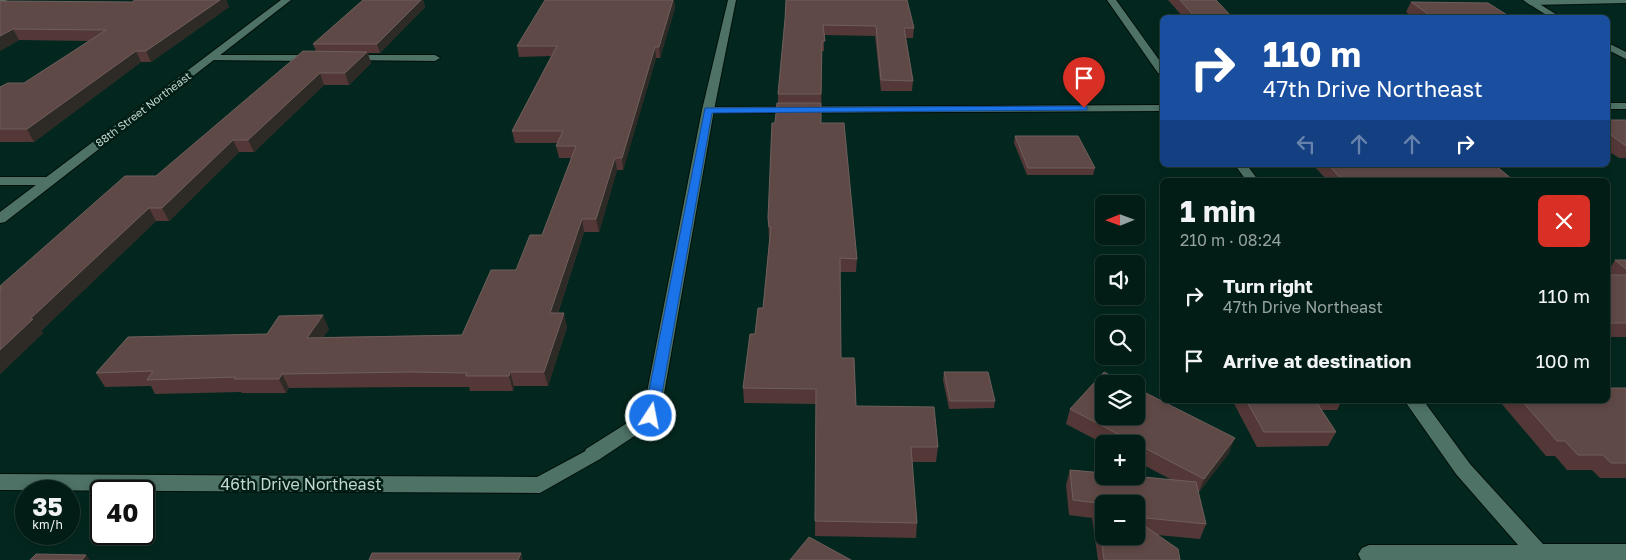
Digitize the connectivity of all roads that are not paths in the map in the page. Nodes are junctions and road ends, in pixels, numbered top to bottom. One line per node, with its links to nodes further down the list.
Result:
1 (287, 0): 9 (street, 88th Street Northeast)
2 (732, 0): 15 (street, 46th Drive Northeast)
3 (1111, 0): 11 (street)
4 (1626, 0): 5 (street)
5 (1528, 1): 6 (street)
6 (1553, 15)
7 (1610, 47): 8 (street)
8 (1626, 56)
9 (211, 58): 10 (street); 19 (street, 88th Street Northeast)
10 (435, 58)
11 (1160, 68)
12 (1610, 106): 13 (street)
13 (1626, 106)
14 (1160, 108): 15 (street)
15 (708, 110): 22 (street, 46th Drive Northeast)
16 (1242, 167): 17 (street)
17 (1251, 178)
18 (0, 181): 19 (street)
19 (50, 181): 20 (street, 88th Street Northeast)
20 (0, 219)
21 (1415, 403): 23 (street)
22 (0, 482)
23 (1538, 553): 24 (street); 25 (street)
24 (1626, 553)
25 (1369, 554)

